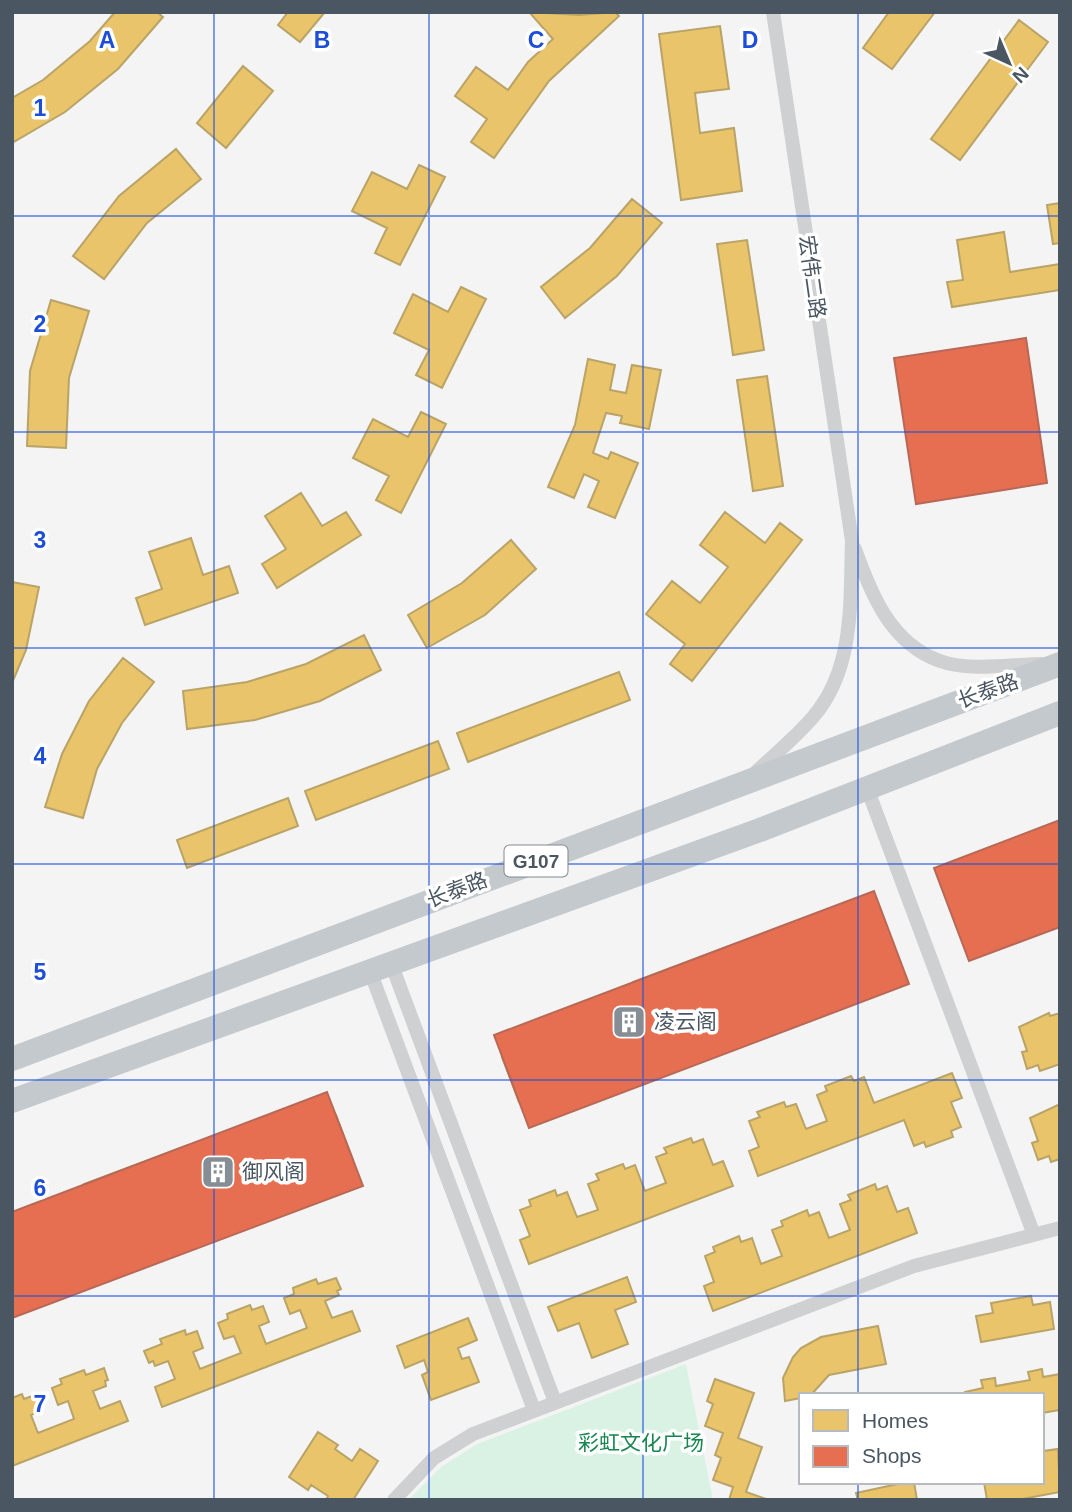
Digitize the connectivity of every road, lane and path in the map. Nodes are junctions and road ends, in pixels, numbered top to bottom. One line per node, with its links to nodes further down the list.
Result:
1 (773, 12): 2 (street, 宏伟二路)
2 (852, 541): 3 (street); 5 (street)
3 (1060, 664): 5 (highway, 长泰路 / G107)
4 (1060, 713): 6 (highway, G107)
5 (746, 781): 8 (highway, 长泰路 / G107)
6 (867, 788): 7 (highway, G107); 11 (street)
7 (380, 967): 9 (highway, G107); 12 (street); 13 (street)
8 (12, 1059)
9 (12, 1101)
10 (1060, 1228): 11 (street)
11 (1034, 1235): 12 (street)
12 (555, 1402): 13 (street)
13 (534, 1410): 14 (street)
14 (394, 1500)

